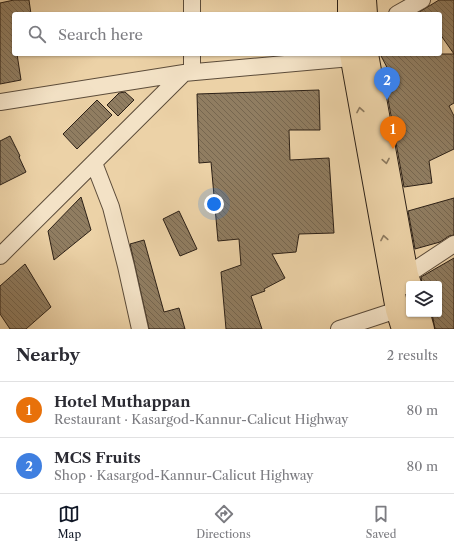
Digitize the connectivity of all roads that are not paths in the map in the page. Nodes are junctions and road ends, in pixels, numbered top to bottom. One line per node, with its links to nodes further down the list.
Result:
1 (192, 0): 5 (street)
2 (349, 0): 6 (highway)
3 (365, 0): 7 (highway)
4 (422, 0): 8 (street)
5 (192, 12)
6 (349, 12)
7 (366, 12)
8 (401, 12)
9 (192, 56): 13 (street)
10 (347, 56): 13 (street)
11 (356, 56): 18 (highway, one-way to 18)
12 (356, 56): 19 (highway, one-way to 12)
13 (188, 73): 14 (street); 15 (street)
14 (0, 102)
15 (94, 163): 17 (street); 21 (street)
16 (454, 244): 18 (street)
17 (0, 256)
18 (408, 279)
19 (403, 314): 22 (street)
20 (420, 317): 23 (highway)
21 (140, 329)
22 (339, 329)
23 (423, 329)

